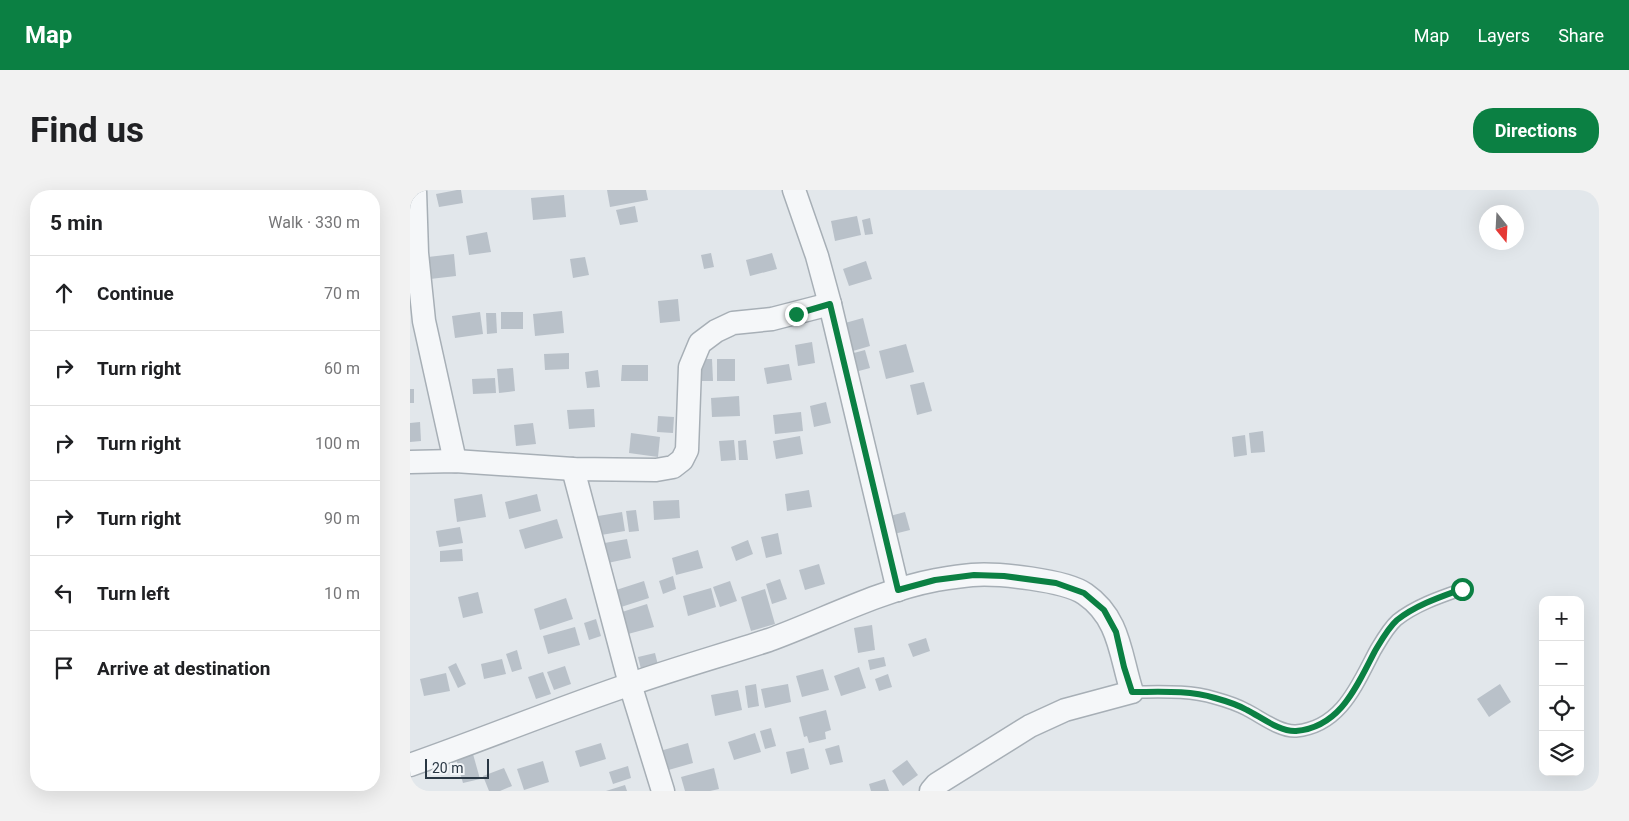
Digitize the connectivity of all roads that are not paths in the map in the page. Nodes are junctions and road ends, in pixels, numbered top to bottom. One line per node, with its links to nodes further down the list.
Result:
1 (415, 190): 4 (street)
2 (794, 190): 3 (street)
3 (830, 304): 6 (street); 8 (street)
4 (455, 461): 5 (street); 6 (street)
5 (410, 462)
6 (573, 469): 9 (street)
7 (1462, 589): 10 (lane)
8 (898, 590): 9 (street); 10 (street)
9 (630, 684): 11 (street); 12 (street)
10 (1132, 692): 13 (street)
11 (410, 765)
12 (663, 791)
13 (931, 791)

